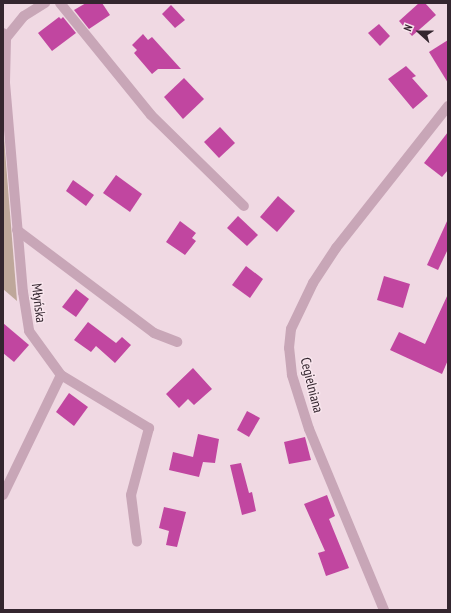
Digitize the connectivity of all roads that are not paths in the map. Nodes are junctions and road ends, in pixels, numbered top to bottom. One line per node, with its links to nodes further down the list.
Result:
1 (45, 3): 3 (street)
2 (60, 3): 5 (street)
3 (4, 36): 6 (street, Młyńska)
4 (448, 106): 11 (street, Cegielniana)
5 (244, 206)
6 (18, 230): 7 (street); 8 (street, Młyńska)
7 (177, 342)
8 (61, 375): 9 (street); 10 (street, Młyńska)
9 (3, 496)
10 (137, 542)
11 (384, 610)

